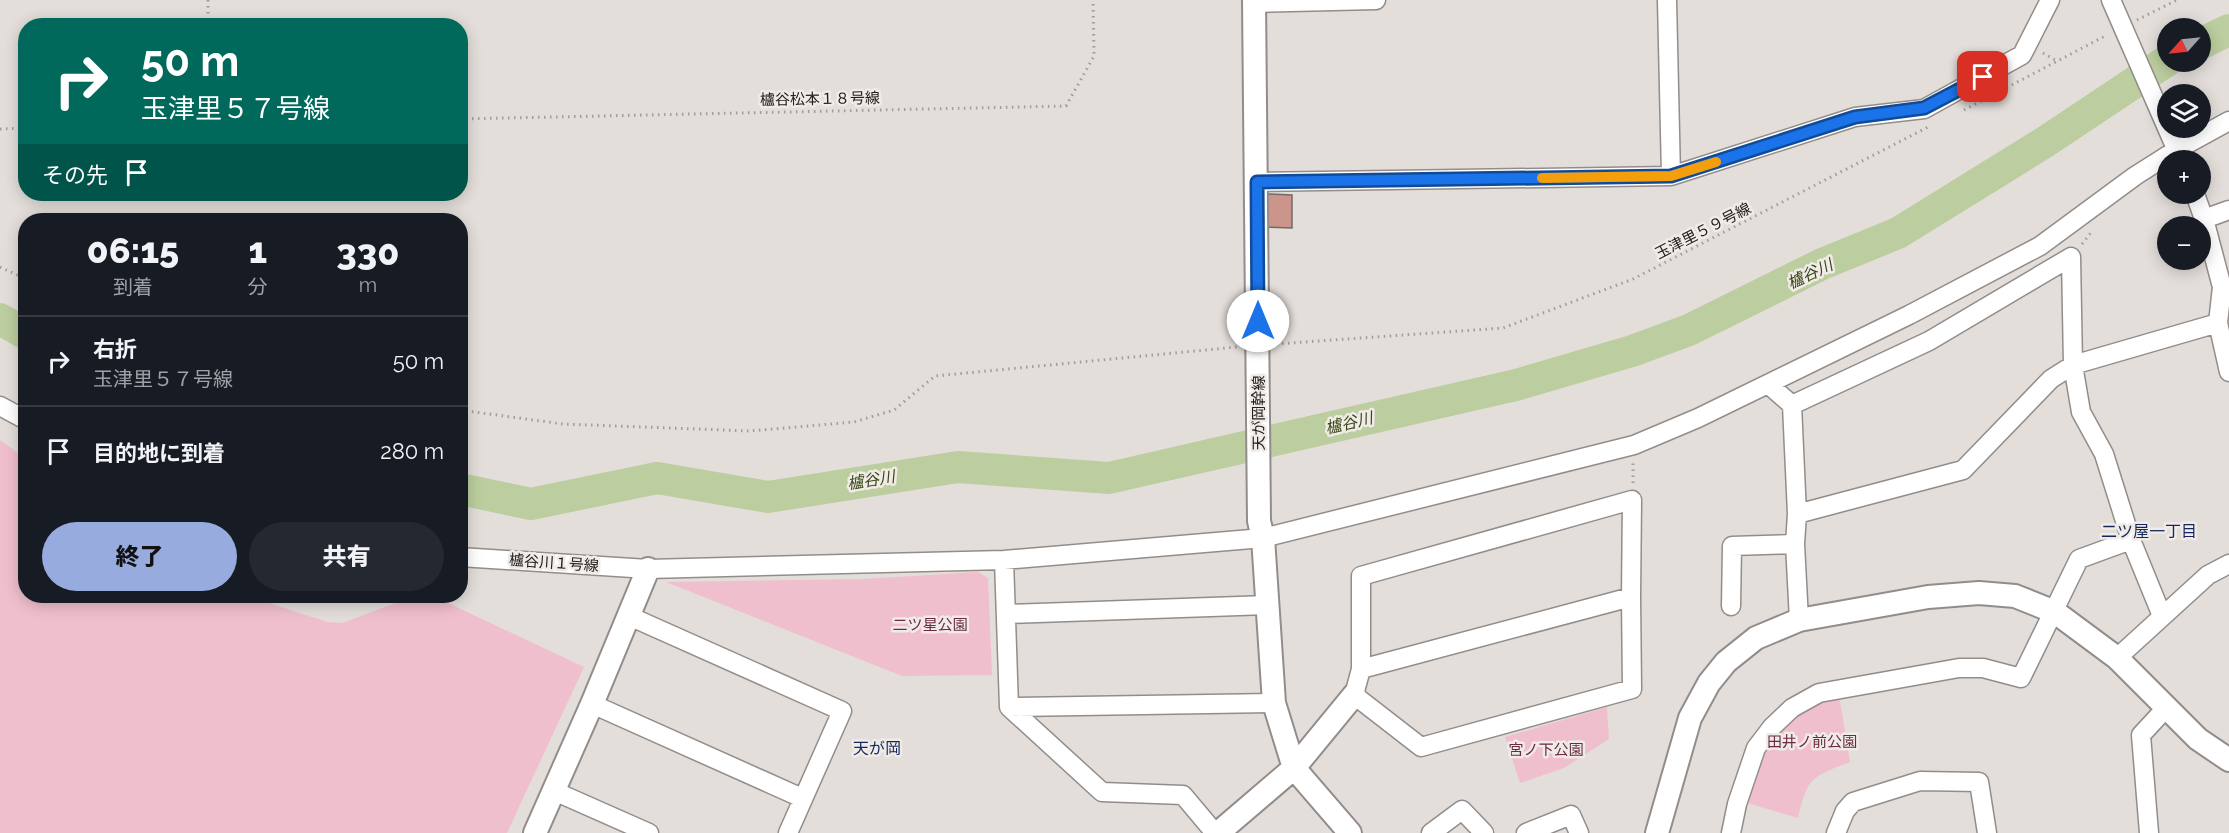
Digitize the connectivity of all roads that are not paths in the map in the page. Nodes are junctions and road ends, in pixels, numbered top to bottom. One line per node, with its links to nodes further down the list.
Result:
1 (1376, 0): 5 (street)
2 (1667, 0): 8 (street)
3 (2050, 0): 8 (street)
4 (2110, 0): 7 (street)
5 (1254, 1): 9 (street, 天が岡幹線)
6 (2229, 121): 7 (street, 櫨谷川１号線)
7 (2176, 149): 16 (street, 櫨谷川１号線)
8 (1671, 176): 9 (street)
9 (1257, 182): 21 (street, 天が岡幹線)
10 (2229, 210): 11 (street)
11 (2211, 216)
12 (2211, 245): 13 (street)
13 (2218, 323): 14 (street); 15 (street)
14 (2073, 365): 17 (street); 20 (street); 22 (street)
15 (2229, 372)
16 (1768, 384): 17 (street); 21 (street, 櫨谷川１号線)
17 (1792, 405): 20 (street)
18 (0, 406): 19 (street)
19 (18, 416)
20 (1797, 514): 23 (street)
21 (1261, 530): 25 (street, 櫨谷川１号線); 29 (street, 天が岡幹線)
22 (2131, 540): 31 (street); 34 (street)
23 (1795, 544): 30 (street); 35 (street)
24 (468, 558): 27 (street, 櫨谷川１号線)
25 (1004, 560): 27 (street, 櫨谷川１号線); 32 (street)
26 (2229, 564): 34 (street)
27 (648, 569): 33 (street)
28 (1631, 597): 37 (street); 37 (street); 38 (street)
29 (1268, 605): 32 (street); 39 (street, 天が岡幹線)
30 (1731, 606)
31 (2055, 612): 35 (street); 36 (street); 57 (street)
32 (1005, 614): 41 (street)
33 (629, 616): 40 (street); 46 (street)
34 (2162, 616): 36 (street)
35 (1799, 620): 56 (street)
36 (2117, 657): 42 (street)
37 (1361, 669): 38 (street)
38 (1354, 695): 44 (street)
39 (1274, 703): 41 (street); 44 (street, 天が岡幹線)
40 (592, 704): 45 (street); 46 (street)
41 (1009, 707): 50 (street)
42 (2166, 708): 43 (street); 60 (street)
43 (2229, 760)
44 (1294, 768): 50 (street); 51 (street)
45 (554, 791): 47 (street); 48 (street)
46 (802, 798): 49 (street)
47 (535, 833)
48 (649, 833)
49 (788, 833)
50 (1217, 833)
51 (1350, 833)
52 (1431, 833): 53 (street)
53 (1484, 833)
54 (1526, 833): 55 (street)
55 (1579, 833)
56 (1657, 833)
57 (1731, 833)
58 (1836, 833): 59 (street)
59 (1987, 833)
60 (2149, 833)

